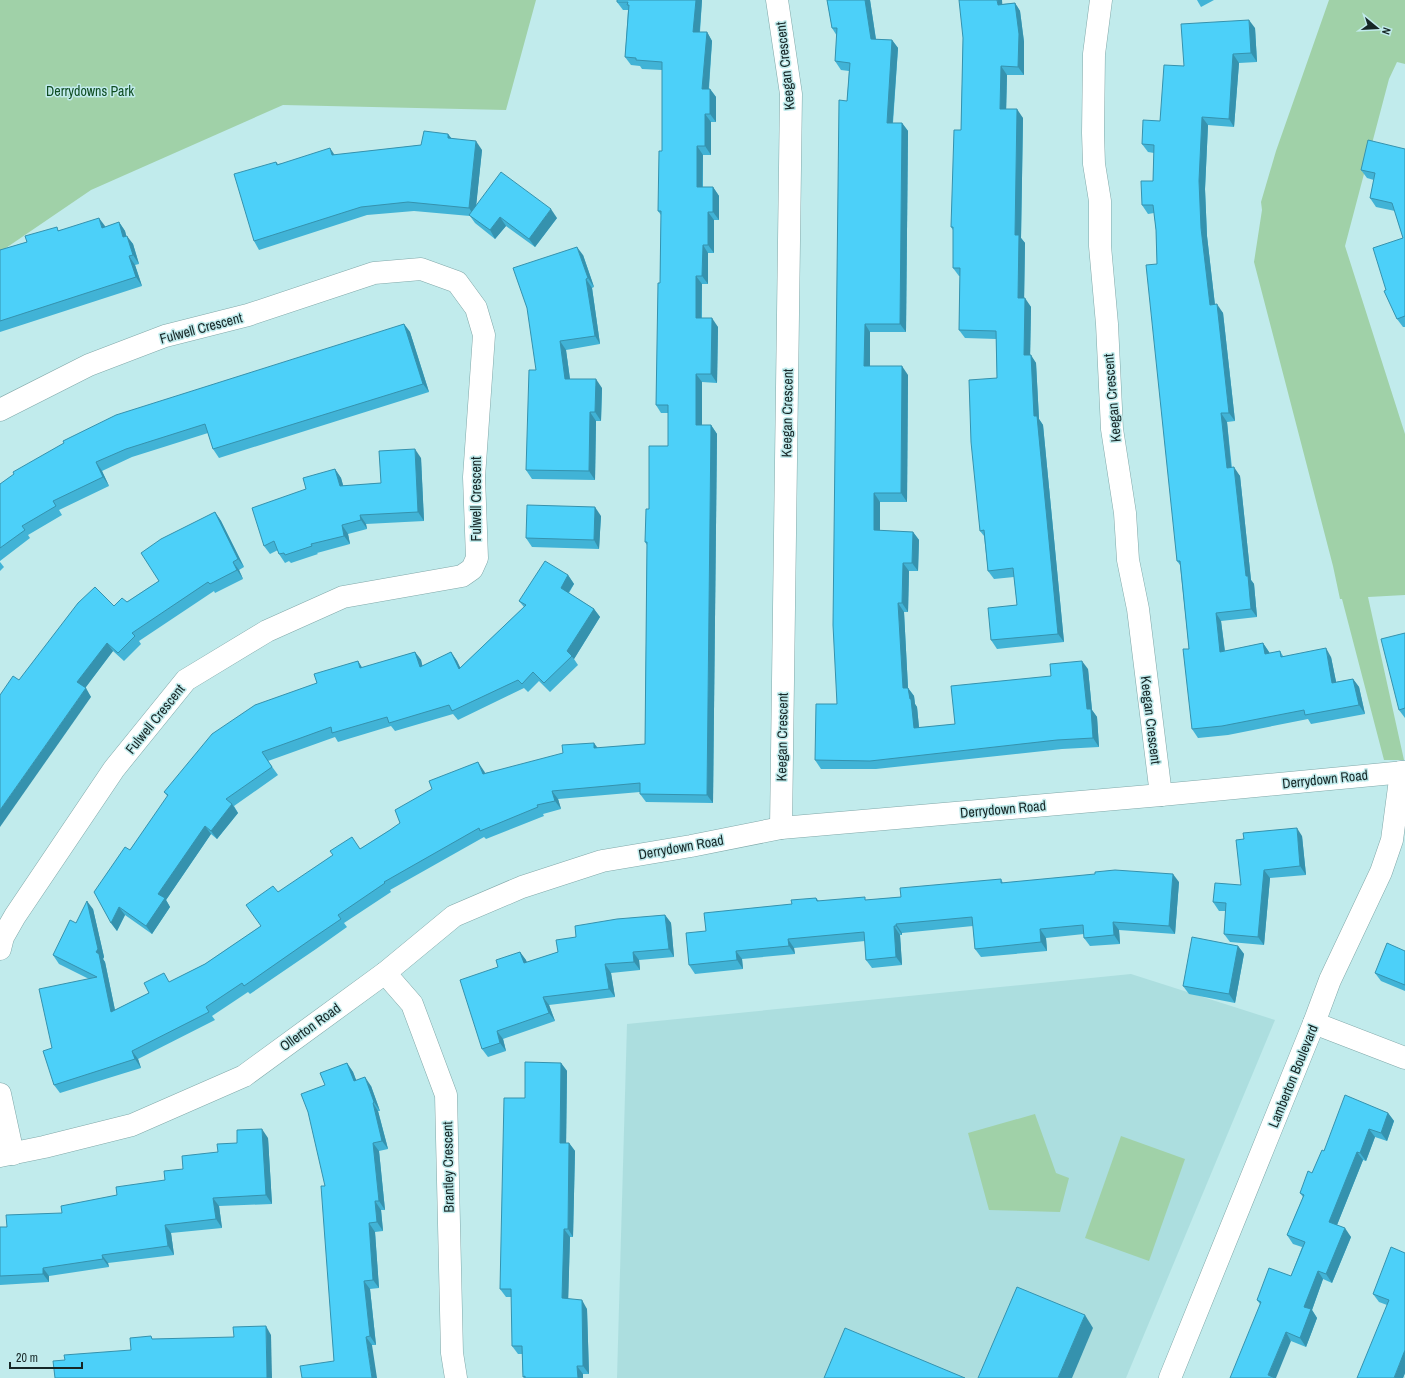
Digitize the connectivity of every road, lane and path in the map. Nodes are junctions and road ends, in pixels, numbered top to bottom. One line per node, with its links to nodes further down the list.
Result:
1 (777, 0): 6 (street, Keegan Crescent)
2 (1101, 0): 5 (street, Keegan Crescent)
3 (0, 410): 8 (street, Fulwell Crescent)
4 (1403, 772): 5 (street, Derrydown Road); 10 (street, Lamberton Boulevard)
5 (1161, 795): 6 (street, Derrydown Road)
6 (781, 828): 7 (street, Derrydown Road)
7 (602, 861): 9 (street, Ollerton Road)
8 (0, 949)
9 (385, 972): 13 (street, Ollerton Road); 14 (street, Brantley Crescent)
10 (1314, 1023): 11 (street); 15 (street, Lamberton Boulevard)
11 (1405, 1058)
12 (0, 1094): 13 (street)
13 (7, 1155)
14 (456, 1378)
15 (1170, 1378)

